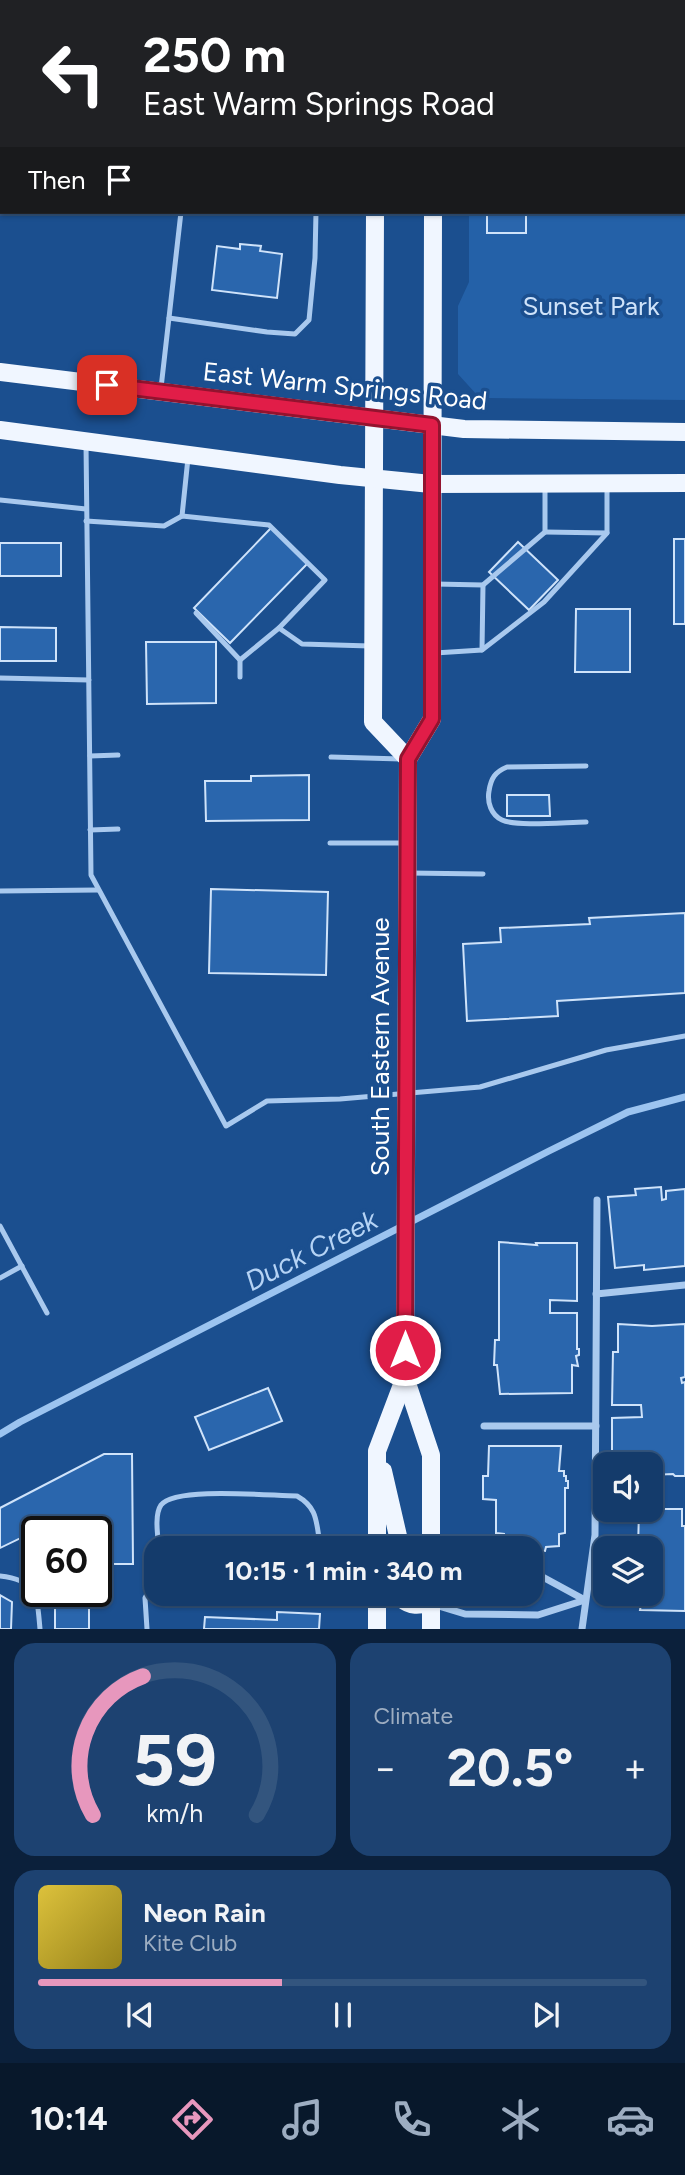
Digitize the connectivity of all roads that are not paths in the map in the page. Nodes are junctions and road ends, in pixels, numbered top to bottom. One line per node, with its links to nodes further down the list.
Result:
1 (181, 214): 5 (lane)
2 (316, 214): 5 (lane)
3 (374, 214): 8 (main road)
4 (433, 214): 9 (main road)
5 (169, 318): 7 (lane)
6 (0, 372): 7 (main road, East Warm Springs Road)
7 (161, 391): 8 (main road, East Warm Springs Road)
8 (374, 417): 9 (main road, East Warm Springs Road); 14 (main road)
9 (432, 425): 11 (main road, East Warm Springs Road); 18 (main road)
10 (0, 430): 12 (main road)
11 (685, 432)
12 (86, 441): 13 (main road); 20 (lane)
13 (188, 455): 14 (main road); 21 (lane)
14 (374, 480): 18 (main road); 29 (main road)
15 (545, 483): 16 (main road); 18 (main road); 23 (lane)
16 (607, 483): 17 (main road); 24 (lane)
17 (685, 483)
18 (431, 484): 25 (main road)
19 (0, 500): 20 (lane)
20 (86, 509): 22 (lane)
21 (182, 516): 22 (lane); 28 (lane)
22 (86, 521): 35 (lane)
23 (545, 532): 24 (lane); 26 (lane)
24 (607, 533): 30 (lane)
25 (432, 584): 26 (lane); 31 (main road)
26 (483, 585): 30 (lane)
27 (196, 613): 32 (lane)
28 (279, 628): 29 (lane); 32 (lane)
29 (373, 646): 39 (main road)
30 (482, 650): 31 (lane)
31 (432, 653): 39 (main road)
32 (240, 660): 33 (lane)
33 (240, 677)
34 (0, 678): 35 (lane)
35 (89, 680): 37 (lane)
36 (118, 755): 37 (lane)
37 (90, 756): 43 (lane)
38 (331, 757): 39 (lane)
39 (408, 759): 45 (main road, South Eastern Avenue)
40 (586, 765): 41 (lane)
41 (586, 822)
42 (117, 829): 43 (lane)
43 (90, 830): 48 (lane)
44 (330, 843): 45 (lane)
45 (407, 843): 46 (main road, South Eastern Avenue)
46 (407, 873): 47 (lane); 51 (main road, South Eastern Avenue)
47 (483, 874)
48 (98, 890): 49 (lane); 51 (lane)
49 (0, 891)
50 (685, 1036): 51 (lane)
51 (406, 1092): 59 (main road, South Eastern Avenue)
52 (597, 1200): 57 (street)
53 (0, 1226): 54 (lane)
54 (22, 1266): 55 (lane); 58 (lane)
55 (0, 1278)
56 (685, 1285): 57 (street)
57 (596, 1294): 61 (street)
58 (47, 1313)
59 (405, 1377): 62 (main road, South Eastern Avenue); 67 (main road, South Eastern Avenue)
60 (484, 1426): 61 (street)
61 (596, 1426): 70 (street)
62 (377, 1451): 65 (main road, South Eastern Avenue); 66 (main road)
63 (159, 1536): 64 (lane)
64 (317, 1536)
65 (377, 1536)
66 (398, 1536)
67 (431, 1536)
68 (0, 1576): 75 (lane)
69 (543, 1578): 70 (street)
70 (585, 1600): 74 (street); 79 (street)
71 (145, 1606): 76 (lane)
72 (377, 1606): 77 (main road)
73 (434, 1606): 78 (main road)
74 (451, 1606)
75 (40, 1629)
76 (146, 1629)
77 (377, 1629)
78 (431, 1629)
79 (582, 1629)

